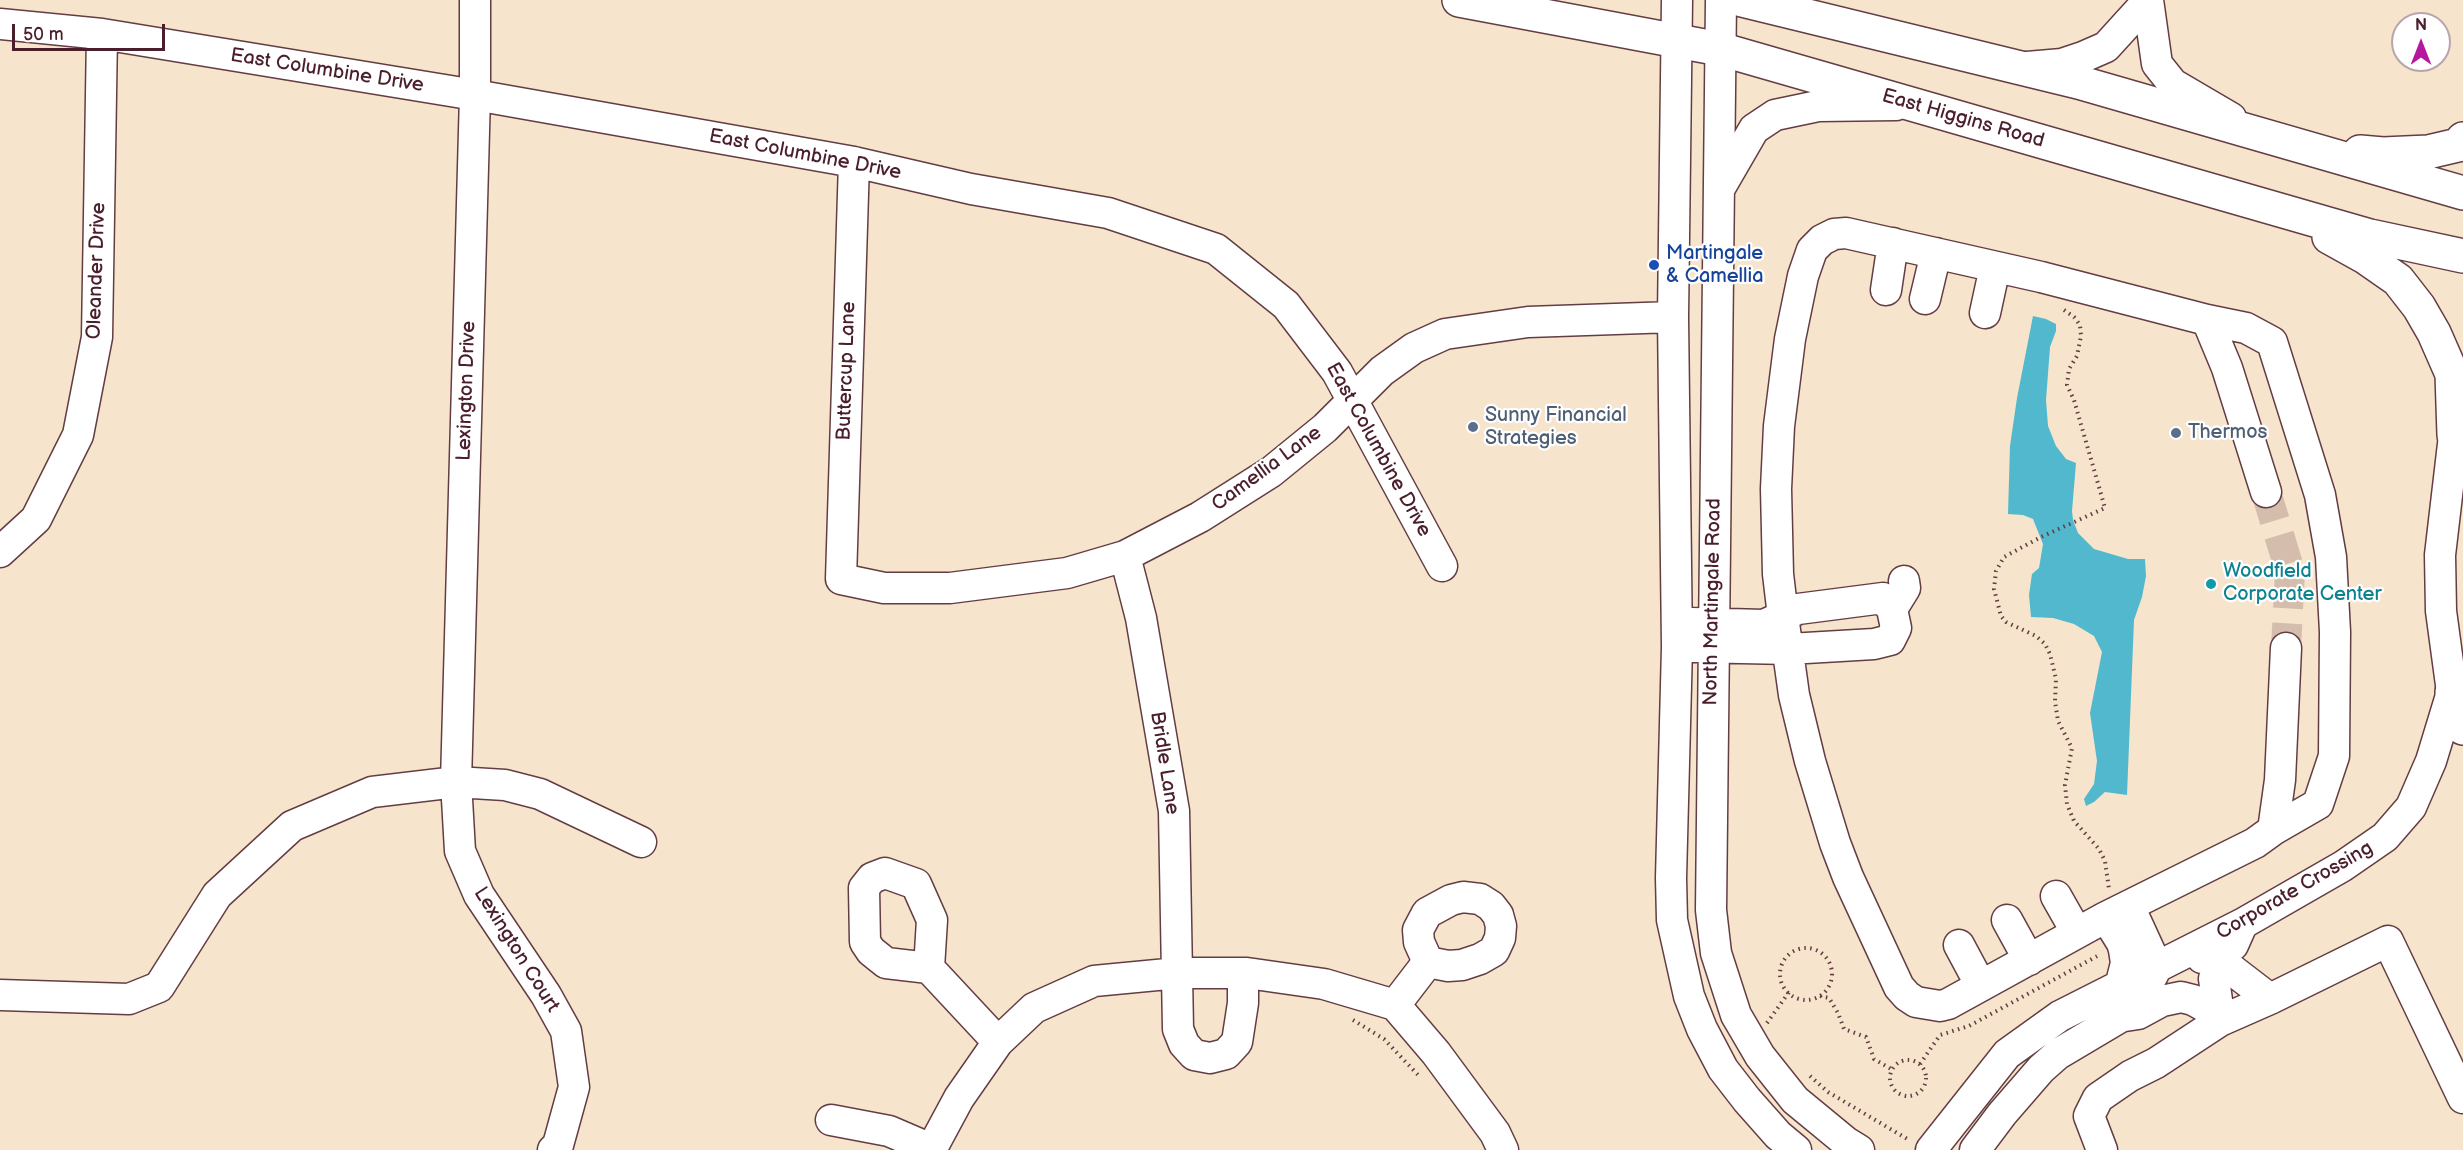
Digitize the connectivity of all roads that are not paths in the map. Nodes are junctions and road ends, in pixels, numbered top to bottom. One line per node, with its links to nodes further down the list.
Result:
1 (475, 0): 12 (street, Lexington Drive)
2 (1459, 0): 9 (main road, East Higgins Road)
3 (1677, 0): 9 (street, North Martingale Road)
4 (1721, 0): 10 (street, North Martingale Road)
5 (1742, 0): 11 (main road)
6 (2147, 1): 11 (street); 14 (street)
7 (0, 24): 8 (street, East Columbine Drive)
8 (102, 34): 12 (street, East Columbine Drive); 34 (street, Oleander Drive)
9 (1677, 39): 10 (main road, East Higgins Road); 28 (street, North Martingale Road)
10 (1720, 49): 13 (main road, East Higgins Road); 18 (street, North Martingale Road)
11 (2023, 68): 14 (main road)
12 (475, 95): 17 (street, East Columbine Drive); 47 (street, Lexington Drive)
13 (1913, 104): 18 (street); 20 (main road, East Higgins Road)
14 (2263, 134): 16 (main road)
15 (2463, 139): 16 (main road)
16 (2301, 146): 19 (main road)
17 (854, 162): 31 (street, East Columbine Drive); 37 (street, Buttercup Lane)
18 (1718, 191): 42 (street, North Martingale Road)
19 (2463, 193)
20 (2277, 210): 23 (main road, East Higgins Road); 32 (main road)
21 (1893, 243): 22 (street); 25 (street); 40 (street)
22 (1936, 253): 24 (street); 26 (street)
23 (2463, 256)
24 (1995, 267): 27 (street); 29 (street)
25 (1886, 290)
26 (1925, 299)
27 (1985, 313)
28 (1673, 317): 31 (street, Camellia Lane); 41 (street, North Martingale Road)
29 (2207, 320): 33 (street); 48 (street)
30 (2463, 371): 32 (street)
31 (1352, 399): 35 (street, Camellia Lane); 36 (street, East Columbine Drive)
32 (2454, 435): 45 (street)
33 (2266, 492)
34 (0, 552)
35 (1125, 556): 37 (street, Camellia Lane); 61 (street, Bridle Lane)
36 (1442, 566)
37 (841, 579)
38 (1905, 581): 39 (street)
39 (1892, 609): 40 (street); 44 (street)
40 (1783, 616): 42 (street); 44 (street)
41 (1677, 635): 42 (street); 75 (street, North Martingale Road)
42 (1713, 636): 44 (street); 76 (street, North Martingale Road)
43 (2286, 648): 48 (street)
44 (1789, 649): 63 (street)
45 (2452, 692): 46 (main road); 53 (street, Corporate Crossing)
46 (2463, 728)
47 (456, 782): 49 (street); 64 (street); 72 (street, Lexington Court)
48 (2273, 830): 51 (street)
49 (641, 842)
50 (2056, 896): 54 (street)
51 (2117, 912): 54 (street); 58 (street); 66 (street)
52 (2007, 920): 57 (street)
53 (2242, 924): 56 (street); 58 (street, Corporate Crossing)
54 (2077, 933): 57 (street)
55 (1959, 945): 63 (street)
56 (2218, 959): 58 (street); 65 (street); 68 (street)
57 (2029, 960): 63 (street)
58 (2169, 961): 66 (street)
59 (1428, 962): 67 (street)
60 (929, 968): 69 (street)
61 (1178, 973): 62 (street); 62 (street, Bridle Lane); 69 (street)
62 (1243, 973): 67 (street)
63 (1981, 986)
64 (0, 995)
65 (2270, 999): 68 (street); 70 (street)
66 (2121, 1002): 68 (street); 77 (street); 78 (street)
67 (1395, 1005): 74 (street)
68 (2220, 1021): 79 (street)
69 (998, 1042): 73 (street)
70 (2463, 1098)
71 (831, 1120): 73 (street)
72 (553, 1150)
73 (931, 1150)
74 (1503, 1150)
75 (1796, 1150)
76 (1859, 1150)
77 (1931, 1150)
78 (1975, 1150)
79 (2102, 1150)

